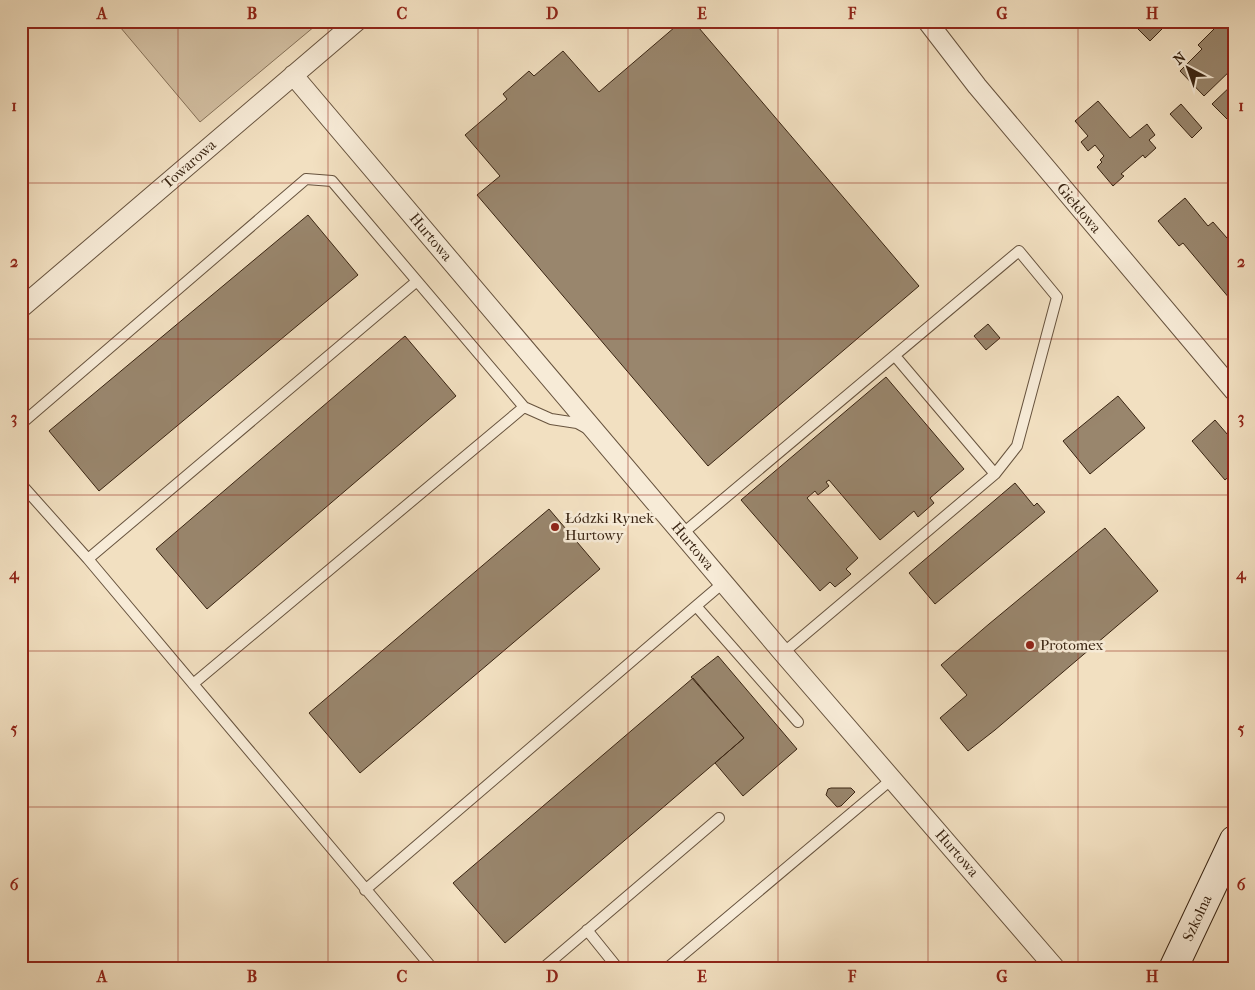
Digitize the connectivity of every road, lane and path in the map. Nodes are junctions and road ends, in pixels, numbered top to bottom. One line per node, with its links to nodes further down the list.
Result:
1 (357, 21): 3 (street, Towarowa)
2 (927, 21): 7 (street, Giełdowa)
3 (293, 75): 5 (street, Towarowa); 10 (street, Hurtowa)
4 (417, 281): 8 (lane); 9 (lane); 14 (lane)
5 (21, 308)
6 (894, 356): 11 (lane); 11 (lane); 13 (lane)
7 (1234, 392)
8 (524, 406): 10 (lane); 18 (lane)
9 (21, 424)
10 (598, 434): 13 (street, Hurtowa)
11 (995, 474): 17 (lane)
12 (21, 484): 14 (lane)
13 (682, 534): 15 (street, Hurtowa)
14 (88, 559): 18 (lane)
15 (724, 583): 16 (lane); 17 (street, Hurtowa)
16 (696, 606): 19 (lane); 23 (lane)
17 (783, 653): 20 (street, Hurtowa)
18 (194, 684): 23 (lane)
19 (798, 722)
20 (892, 779): 28 (lane); 29 (street, Hurtowa)
21 (719, 818): 24 (lane)
22 (1234, 840): 30 (street, Szkolna)
23 (365, 890): 25 (lane)
24 (587, 930): 26 (lane); 27 (lane)
25 (433, 969)
26 (542, 969)
27 (620, 969)
28 (666, 969)
29 (1056, 969)
30 (1173, 969)

